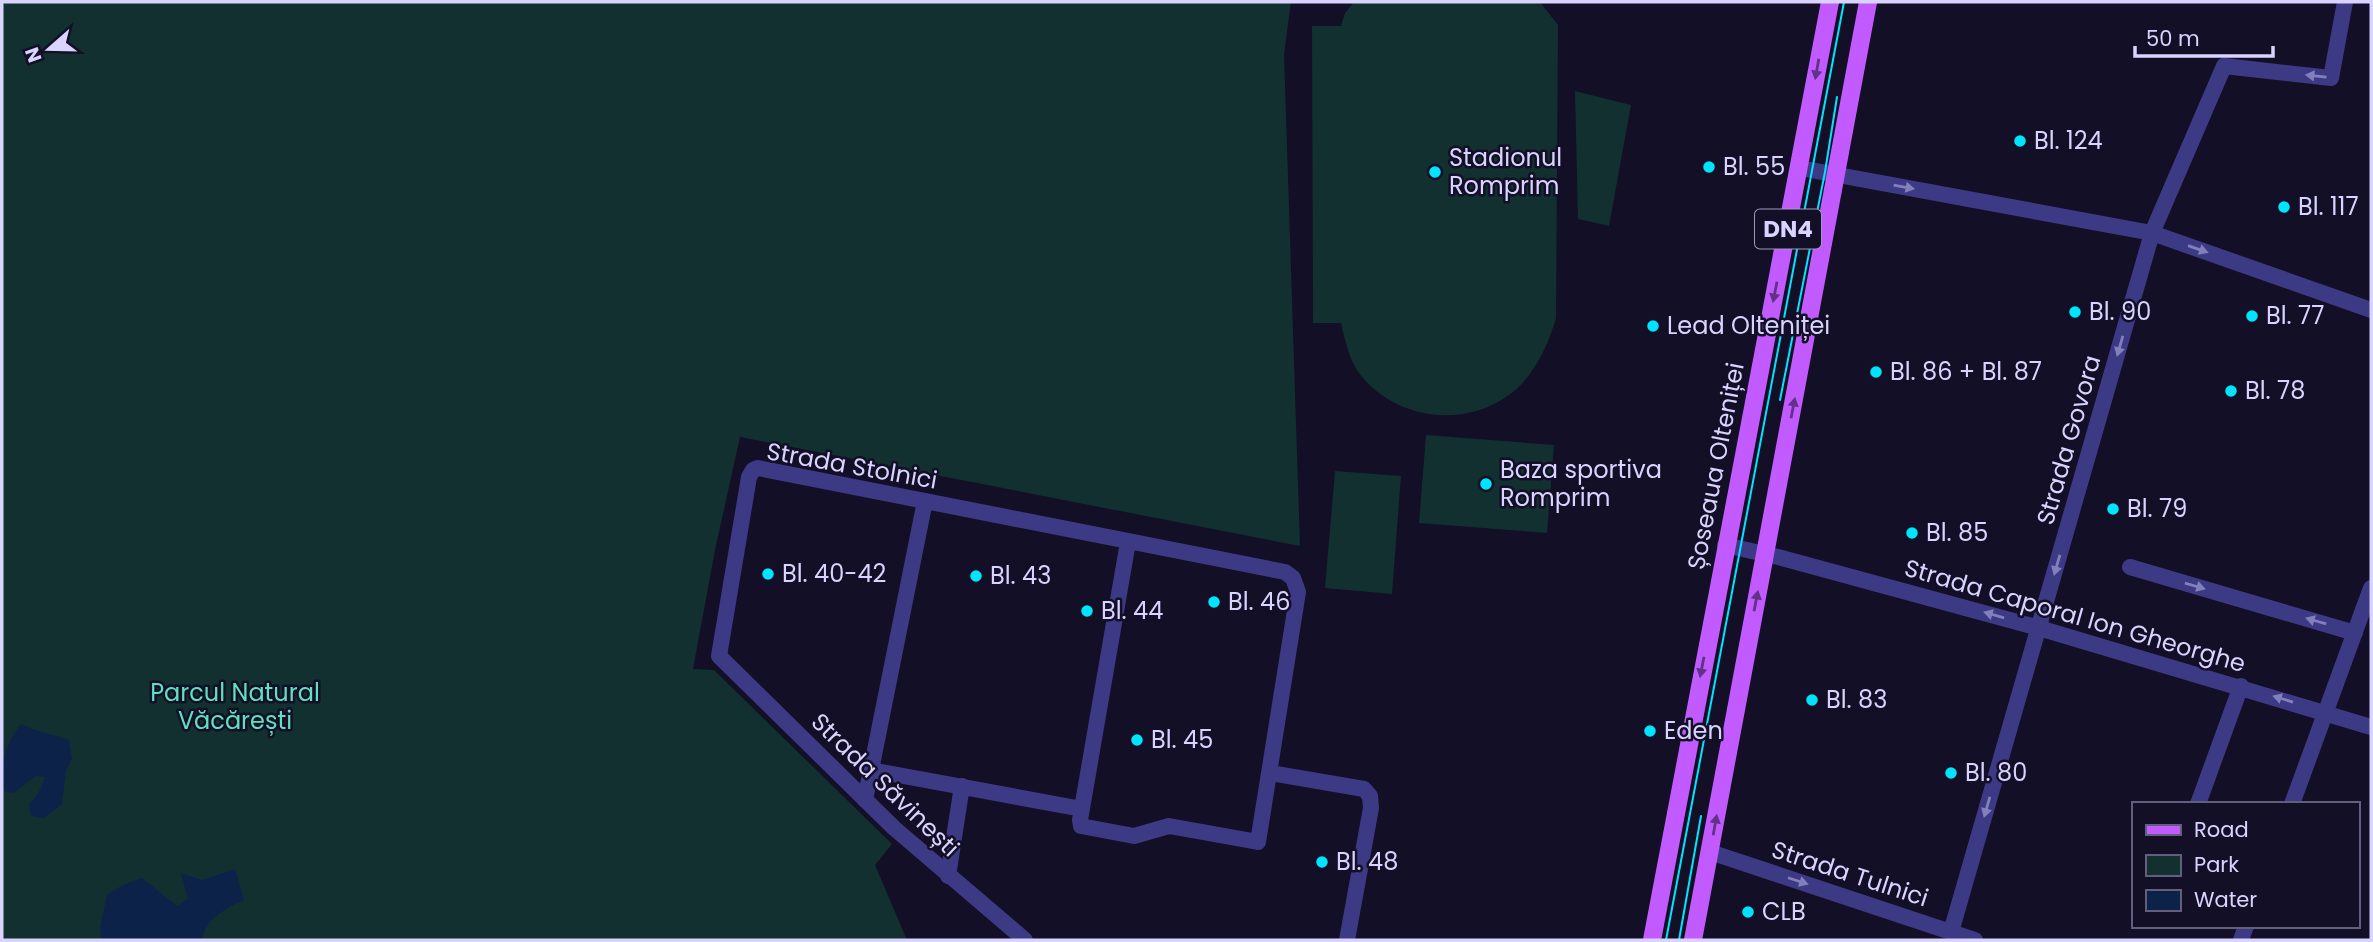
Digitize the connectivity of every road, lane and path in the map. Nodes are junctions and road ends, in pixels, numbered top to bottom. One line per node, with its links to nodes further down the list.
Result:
1 (1830, 2): 4 (main road, Șoseaua Olteniței / DN4, one-way to 4)
2 (1868, 2): 5 (main road, DN4)
3 (2345, 2): 6 (street, Strada Govora, one-way to 6)
4 (1800, 168): 5 (street); 10 (main road, Șoseaua Olteniței / DN4, one-way to 10)
5 (1837, 175): 6 (street, one-way to 6); 11 (main road, DN4, one-way to 5)
6 (2152, 233): 7 (street, one-way to 7); 14 (street, Strada Govora, one-way to 14)
7 (2371, 310)
8 (925, 501): 9 (street, Strada Stolnici); 16 (street, Strada Stolnici); 20 (street)
9 (1128, 542): 21 (street, Strada Stolnici); 26 (street)
10 (1725, 545): 11 (street, Strada Caporal Ion Gheorghe); 32 (main road, Șoseaua Olteniței / DN4, one-way to 32)
11 (1765, 553): 14 (street, Strada Caporal Ion Gheorghe, one-way to 11); 27 (main road, DN4, one-way to 11)
12 (2130, 567): 15 (street)
13 (2371, 588): 15 (street)
14 (2039, 628): 17 (street, Strada Caporal Ion Gheorghe); 29 (street, Strada Govora, one-way to 29)
15 (2355, 633): 18 (street)
16 (719, 656): 23 (street, Strada Săvinești)
17 (2241, 686): 18 (street, Strada Caporal Ion Gheorghe, one-way to 17); 24 (street)
18 (2326, 712): 19 (street, Strada Caporal Ion Gheorghe); 25 (street)
19 (2371, 727)
20 (872, 770): 22 (street, Strada Săvinești); 23 (street)
21 (1270, 773): 26 (street); 31 (street)
22 (962, 786): 26 (street, Strada Săvinești); 28 (street)
23 (865, 800): 28 (street, Strada Săvinești)
24 (2199, 802)
25 (2293, 802)
26 (1082, 809)
27 (1710, 852): 29 (street, Strada Tulnici, one-way to 29); 33 (main road, DN4)
28 (948, 876): 30 (street, Strada Săvinești)
29 (1951, 932): 34 (street, Strada Tulnici)
30 (1025, 940)
31 (1347, 940)
32 (1652, 940)
33 (1693, 940)
34 (1975, 940)

